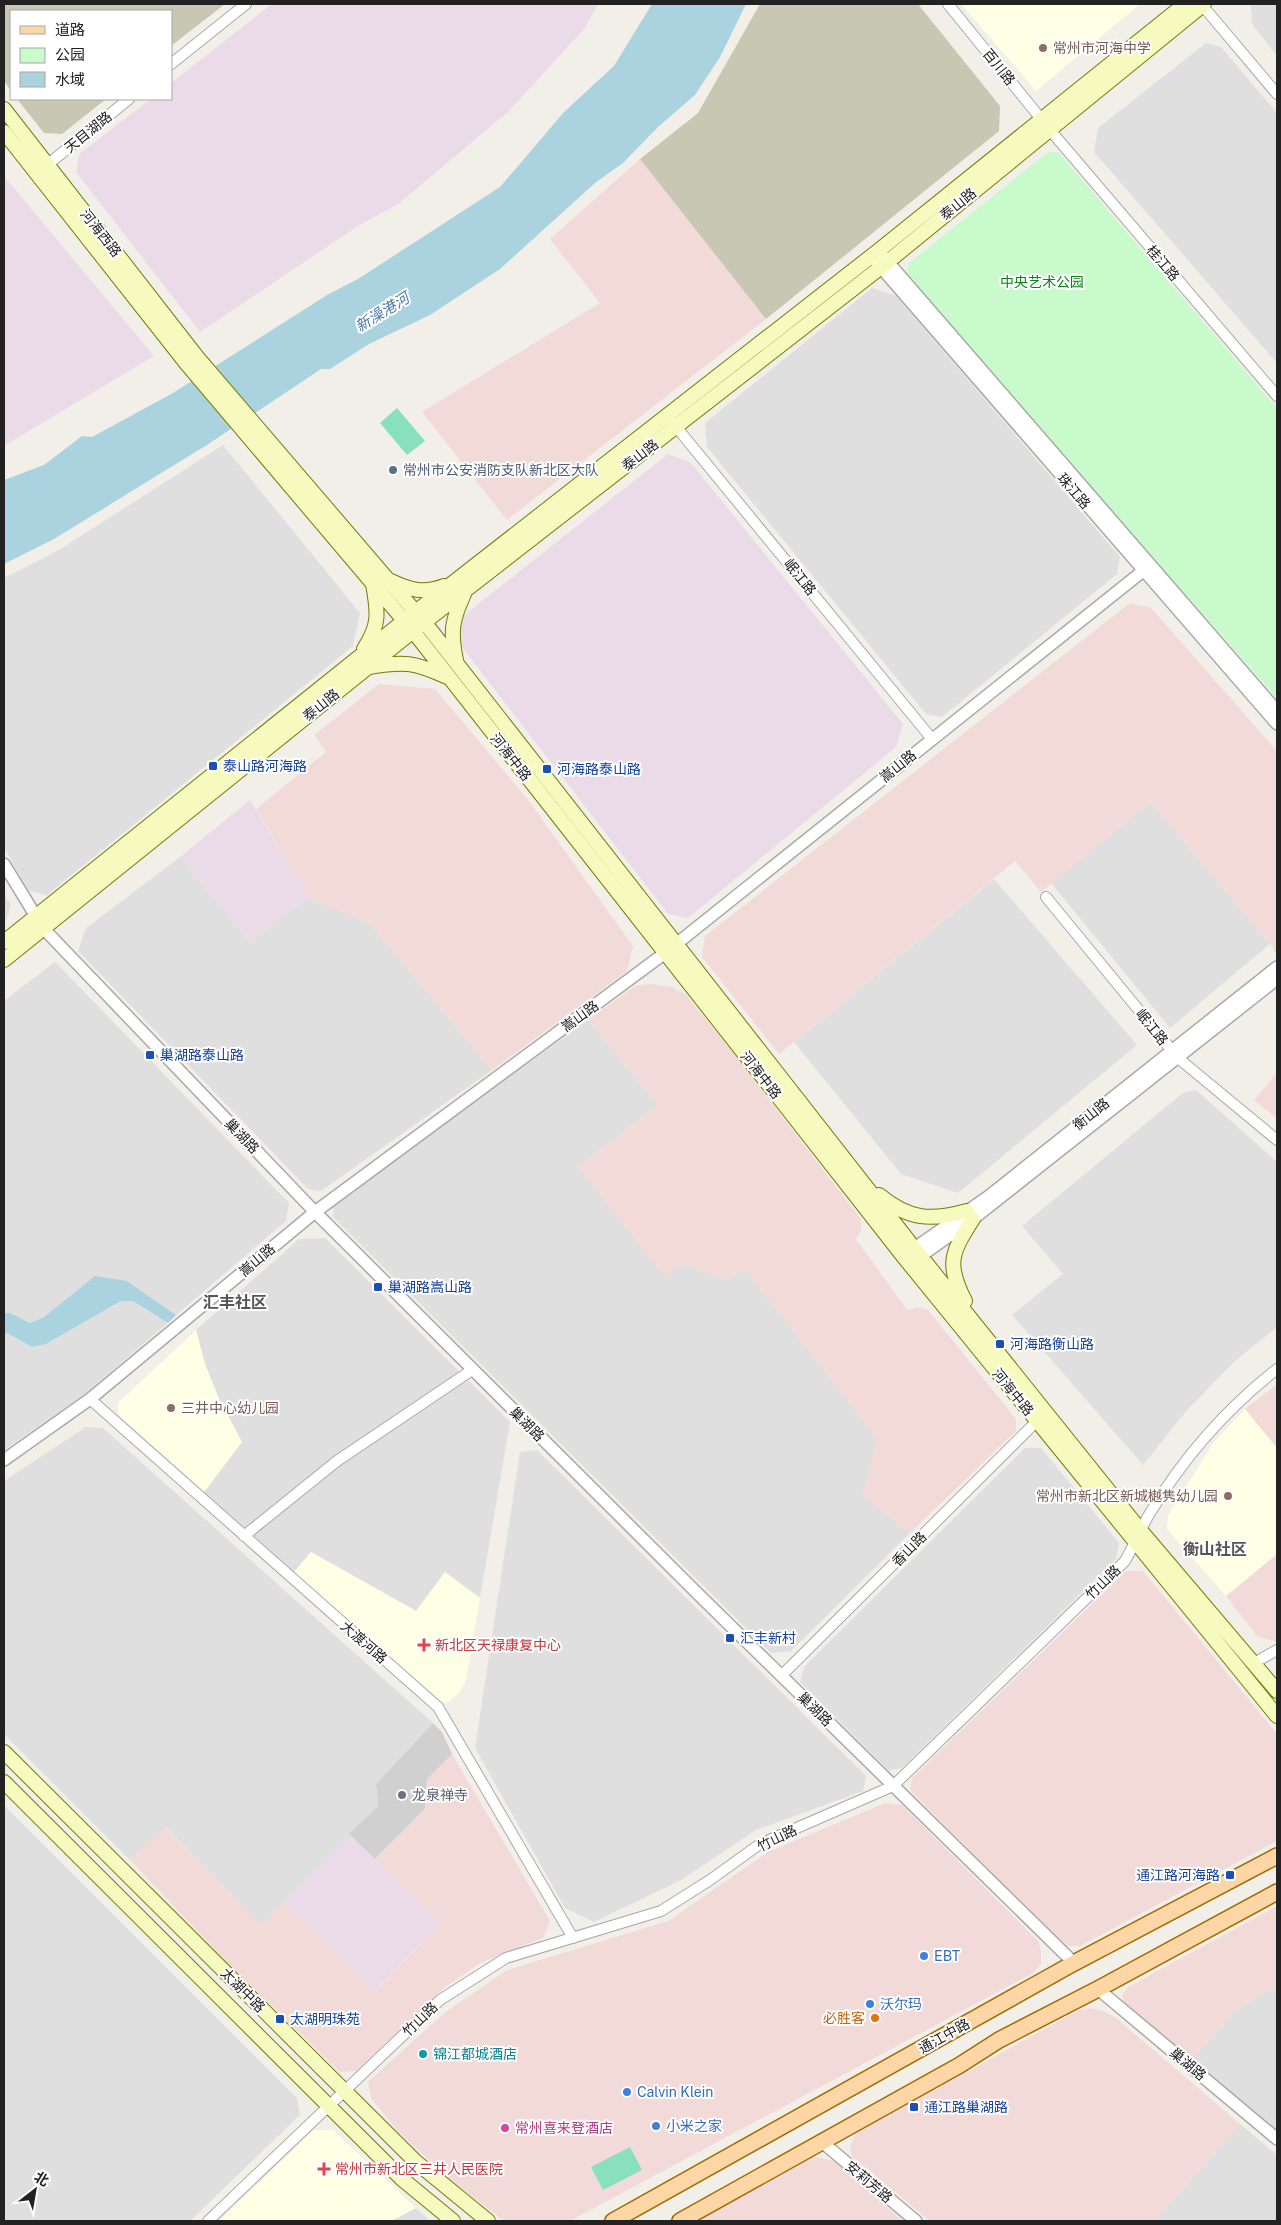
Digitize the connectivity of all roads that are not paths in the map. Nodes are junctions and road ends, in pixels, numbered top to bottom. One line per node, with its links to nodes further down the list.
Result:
1 (246, 4): 5 (street)
2 (948, 4): 9 (street, 百川路)
3 (1185, 4): 9 (main road, 泰山路)
4 (1203, 4): 6 (street); 9 (main road, 泰山路)
5 (172, 63)
6 (1277, 94)
7 (128, 100): 11 (street, 天目湖路)
8 (4, 109): 11 (main road, 河海西路)
9 (1046, 125): 12 (main road, 泰山路); 13 (main road, 泰山路); 15 (street, 桂江路)
10 (4, 132): 14 (main road, 河海西路)
11 (47, 165): 14 (main road, 河海西路)
12 (874, 254): 13 (street, 珠江路); 16 (main road, 泰山路)
13 (884, 265): 16 (main road, 泰山路); 17 (street, 珠江路)
14 (192, 360): 18 (main road, 河海中路)
15 (1277, 396)
16 (672, 421): 19 (main road, 泰山路); 26 (street, 岷江路)
17 (1147, 570): 24 (street, 珠江路); 25 (street, 珠江路); 26 (street, 嵩山路)
18 (379, 580): 19 (main road); 20 (main road, 河海中路); 21 (main road)
19 (461, 586): 20 (main road, 泰山路); 22 (main road)
20 (414, 622): 21 (main road, 泰山路); 22 (main road, 河海中路); 23 (main road, 河海中路)
21 (363, 663): 23 (main road); 29 (main road, 泰山路)
22 (458, 665): 31 (main road, 河海中路)
23 (450, 679): 32 (main road, 河海中路)
24 (1277, 711)
25 (1277, 724)
26 (932, 739): 31 (street, 嵩山路)
27 (4, 864): 29 (street, 巢湖路)
28 (1046, 896): 36 (street, 岷江路)
29 (39, 923): 30 (main road, 泰山路); 33 (main road, 泰山路); 39 (street, 巢湖路)
30 (4, 942)
31 (676, 944): 32 (street, 嵩山路); 38 (main road, 河海中路)
32 (665, 954): 39 (street, 嵩山路); 42 (main road, 河海中路)
33 (4, 960)
34 (1277, 967): 36 (street, 衡山路)
35 (1277, 979): 36 (street, 衡山路)
36 (1174, 1054): 37 (street, 岷江路); 40 (street, 衡山路)
37 (1277, 1140)
38 (864, 1184): 40 (main road); 41 (main road, 河海中路)
39 (315, 1212): 45 (street, 巢湖路); 46 (street, 嵩山路)
40 (970, 1215): 41 (street, 衡山路); 43 (main road)
41 (918, 1252): 42 (street, 衡山路); 43 (main road, 河海中路)
42 (906, 1260): 47 (main road, 河海中路)
43 (980, 1328): 50 (main road, 河海中路)
44 (1277, 1369): 50 (street, 竹山路)
45 (472, 1370): 49 (street); 53 (street, 巢湖路)
46 (90, 1399): 48 (street, 嵩山路); 49 (street, 大渡河路)
47 (1037, 1421): 50 (main road, 河海中路); 53 (street, 香山路)
48 (4, 1460)
49 (244, 1536): 61 (street, 大渡河路)
50 (1139, 1537): 52 (main road, 河海中路); 55 (main road, 河海中路); 58 (street, 竹山路)
51 (1277, 1650): 52 (street)
52 (1254, 1663): 54 (main road, 河海中路)
53 (781, 1676): 58 (street, 巢湖路)
54 (1277, 1691)
55 (1277, 1716)
56 (4, 1752): 64 (main road, 太湖中路)
57 (4, 1782): 65 (main road, 太湖中路)
58 (893, 1786): 61 (street, 竹山路); 62 (street, 巢湖路)
59 (1277, 1856): 62 (main road, 通江中路)
60 (1277, 1892): 63 (main road)
61 (573, 1938): 64 (street, 竹山路)
62 (1074, 1963): 71 (main road, 通江中路)
63 (1098, 1989): 66 (street, 巢湖路); 67 (main road)
64 (344, 2091): 65 (street, 竹山路); 70 (main road, 太湖中路)
65 (328, 2106): 68 (street, 竹山路); 69 (main road, 太湖中路)
66 (1277, 2139)
67 (822, 2142): 72 (main road); 73 (street, 安莉芳路)
68 (208, 2221)
69 (453, 2221)
70 (488, 2221)
71 (614, 2221)
72 (680, 2221)
73 (916, 2221)

